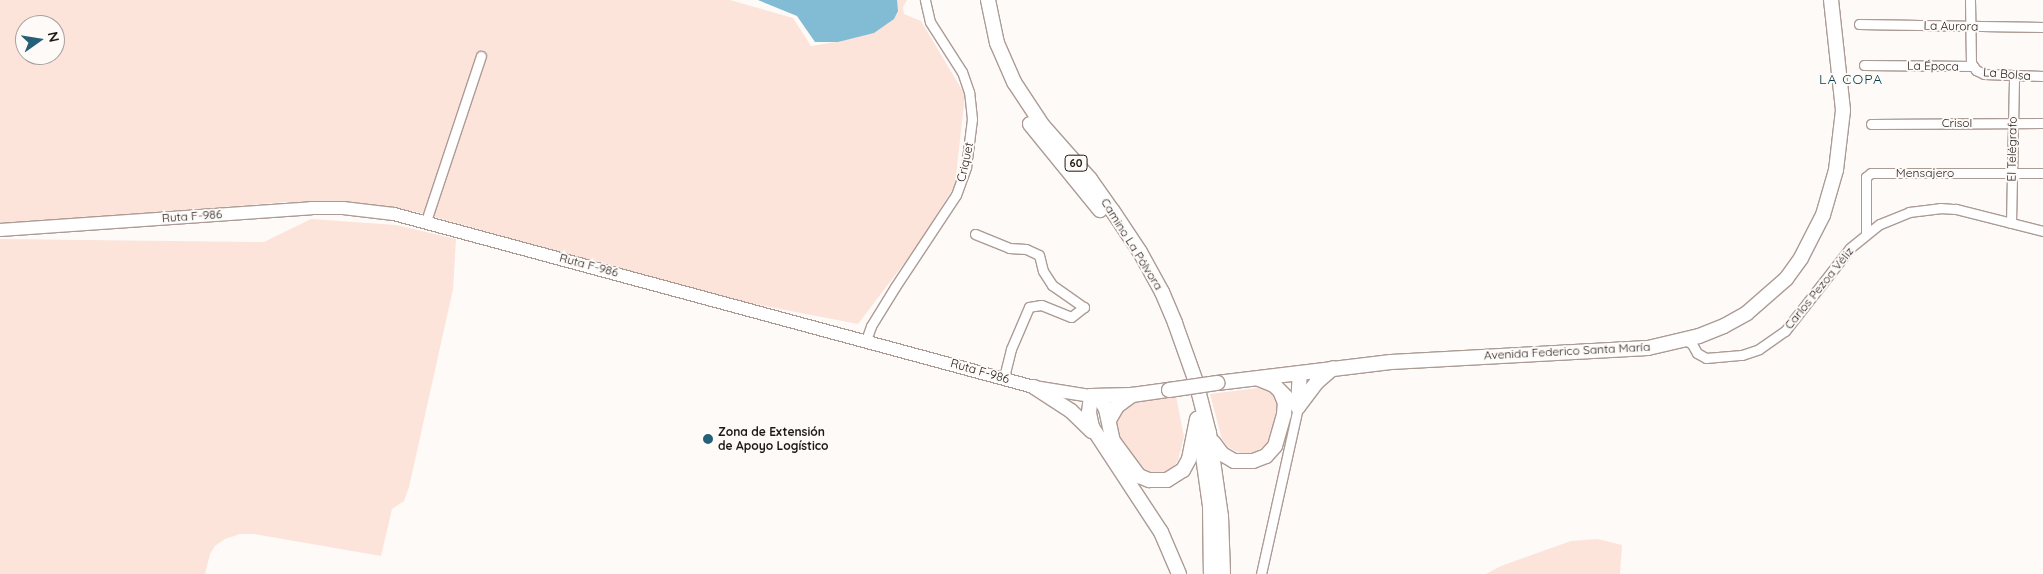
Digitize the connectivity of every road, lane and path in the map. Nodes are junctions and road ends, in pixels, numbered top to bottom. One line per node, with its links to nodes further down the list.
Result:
1 (925, 0): 25 (street, Criquet)
2 (978, 0): 38 (main road, Camino La Pólvora / 60)
3 (988, 0): 40 (main road, Camino La Pólvora / 60)
4 (1831, 0): 26 (main road, Avenida Federico Santa María)
5 (1970, 0): 7 (street)
6 (1859, 24): 7 (street, La Aurora)
7 (1970, 27): 8 (street, La Aurora); 11 (street)
8 (2043, 27)
9 (481, 56): 19 (street)
10 (1864, 64): 11 (street, La Época)
11 (1973, 66): 12 (street, La Bolsa)
12 (2014, 76): 13 (street, La Bolsa); 14 (street, El Telégrafo)
13 (2043, 76)
14 (2013, 123): 15 (street, Crisol); 16 (street, Crisol); 17 (street, El Telégrafo)
15 (2043, 123)
16 (1871, 124)
17 (2012, 173): 18 (street, Mensajero); 20 (street, El Telégrafo); 24 (street, Mensajero)
18 (2043, 173)
19 (426, 221): 21 (main road, Ruta F-986); 25 (main road, Ruta F-986)
20 (2011, 223): 22 (street, Carlos Pezoa Véliz); 24 (street, Carlos Pezoa Véliz)
21 (0, 230)
22 (2043, 231)
23 (975, 234): 29 (street)
24 (1866, 234): 26 (street, Carlos Pezoa Véliz)
25 (866, 340): 29 (main road, Ruta F-986)
26 (1686, 340): 27 (main road, Avenida Federico Santa María)
27 (1333, 368): 28 (main road, Avenida Federico Santa María); 36 (main road)
28 (1300, 373): 30 (main road, Avenida Federico Santa María); 36 (main road)
29 (1004, 378): 31 (main road, Ruta F-986)
30 (1259, 378): 32 (main road, Avenida Federico Santa María, bridge); 33 (main road)
31 (1034, 387): 35 (main road, Ruta F-986); 41 (main road)
32 (1169, 390): 34 (main road, Ruta F-986)
33 (1281, 393): 36 (main road); 37 (main road)
34 (1132, 395): 35 (main road, Ruta F-986); 39 (main road)
35 (1095, 396): 39 (main road); 41 (main road)
36 (1297, 401): 37 (main road); 45 (street)
37 (1284, 414): 40 (main road)
38 (1197, 419): 39 (main road); 43 (main road, Camino La Pólvora / 60)
39 (1109, 420)
40 (1209, 433): 44 (main road, Camino La Pólvora / 60)
41 (1100, 438): 42 (main road)
42 (1179, 574)
43 (1211, 574)
44 (1223, 574)
45 (1260, 574)

